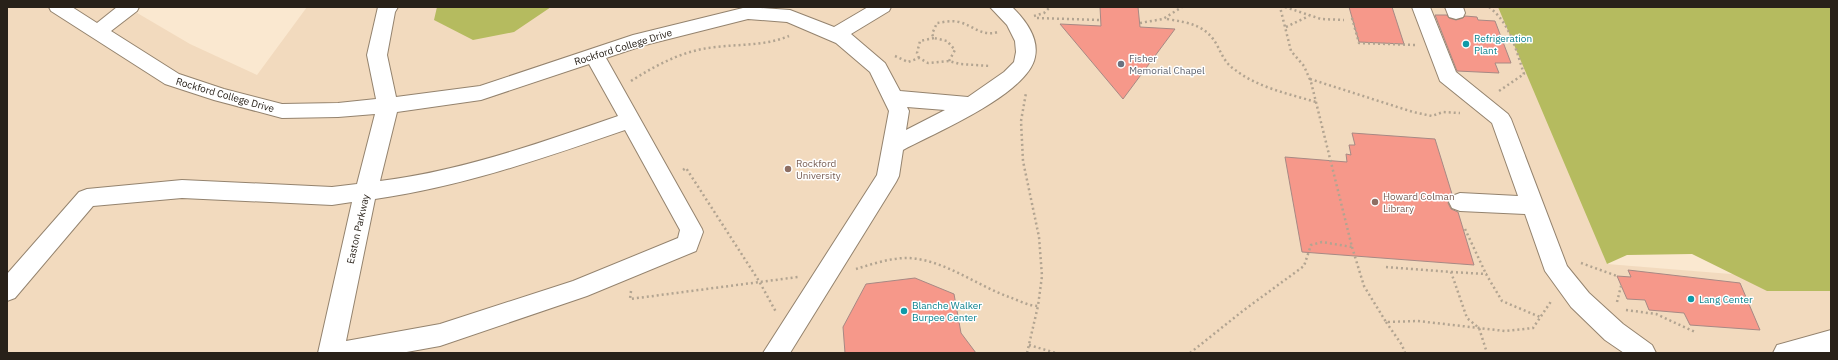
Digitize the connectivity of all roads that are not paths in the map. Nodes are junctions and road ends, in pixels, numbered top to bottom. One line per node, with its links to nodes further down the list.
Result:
1 (58, 7): 7 (street, Rockford College Drive)
2 (130, 7): 7 (street)
3 (389, 7): 12 (street)
4 (882, 7): 8 (street)
5 (999, 7): 11 (street)
6 (1421, 7): 17 (street)
7 (97, 32): 12 (street, Rockford College Drive)
8 (835, 35): 9 (street, Rockford College Drive); 10 (street, Rockford College Drive)
9 (594, 55): 12 (street, Rockford College Drive); 13 (street)
10 (893, 98): 11 (street); 14 (street, Rockford College Drive)
11 (970, 105): 14 (street)
12 (388, 106): 15 (street, Easton Parkway)
13 (630, 120): 15 (street); 21 (street)
14 (893, 146): 22 (street, Rockford College Drive)
15 (366, 192): 18 (street); 20 (street, Easton Parkway)
16 (1460, 202): 17 (street)
17 (1533, 206): 23 (street)
18 (7, 291)
19 (1831, 341): 24 (street)
20 (331, 353)
21 (343, 353)
22 (776, 353)
23 (1643, 353)
24 (1786, 353)

